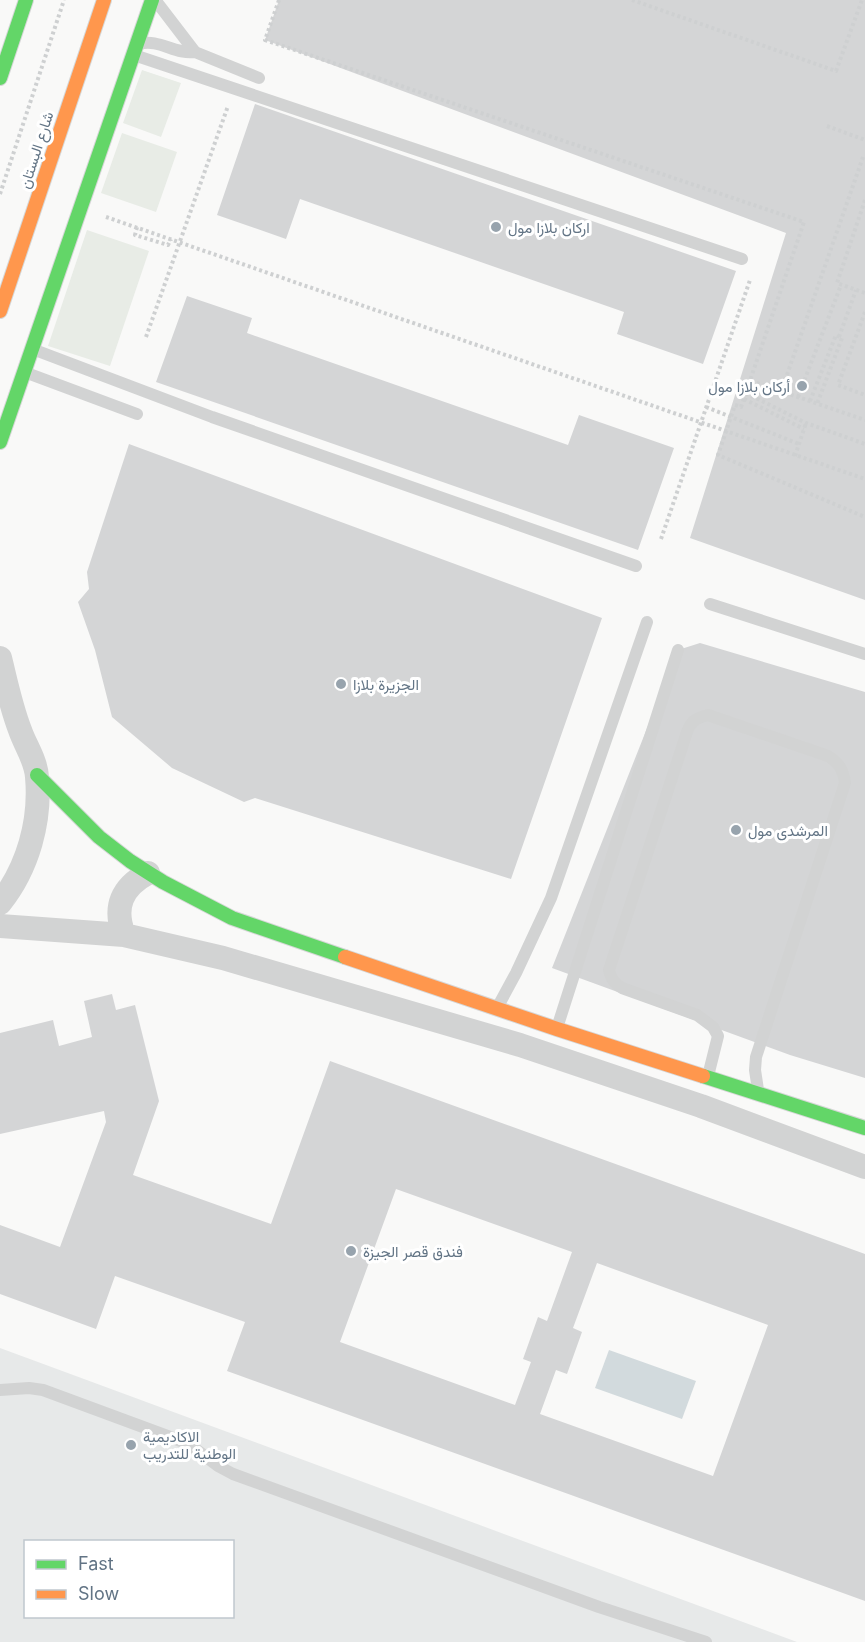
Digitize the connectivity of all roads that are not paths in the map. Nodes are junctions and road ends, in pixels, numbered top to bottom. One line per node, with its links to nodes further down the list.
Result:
1 (26, 0): 6 (street)
2 (104, 0): 9 (street, شارع البستان)
3 (154, 0): 4 (street); 5 (lane)
4 (134, 50): 5 (lane); 8 (lane); 10 (street)
5 (195, 52): 7 (lane)
6 (0, 78)
7 (259, 78)
8 (742, 259)
9 (0, 311)
10 (34, 350): 11 (street); 14 (lane)
11 (26, 373): 12 (lane); 13 (street)
12 (137, 414)
13 (0, 442)
14 (636, 566)
15 (710, 604): 18 (lane)
16 (646, 622): 27 (lane)
17 (678, 650): 28 (lane)
18 (865, 654)
19 (0, 658): 21 (street)
20 (1, 714): 21 (lane)
21 (20, 731): 22 (street)
22 (37, 775): 23 (street); 24 (street)
23 (148, 873): 26 (street); 27 (street)
24 (0, 903)
25 (0, 927): 26 (street)
26 (124, 935): 31 (street)
27 (496, 1009): 28 (street)
28 (556, 1029): 29 (street)
29 (707, 1078): 30 (street); 30 (lane); 31 (street)
30 (760, 1094): 32 (street)
31 (701, 1106): 33 (street)
32 (865, 1128)
33 (865, 1167)
34 (0, 1390): 35 (lane)
35 (706, 1642)

